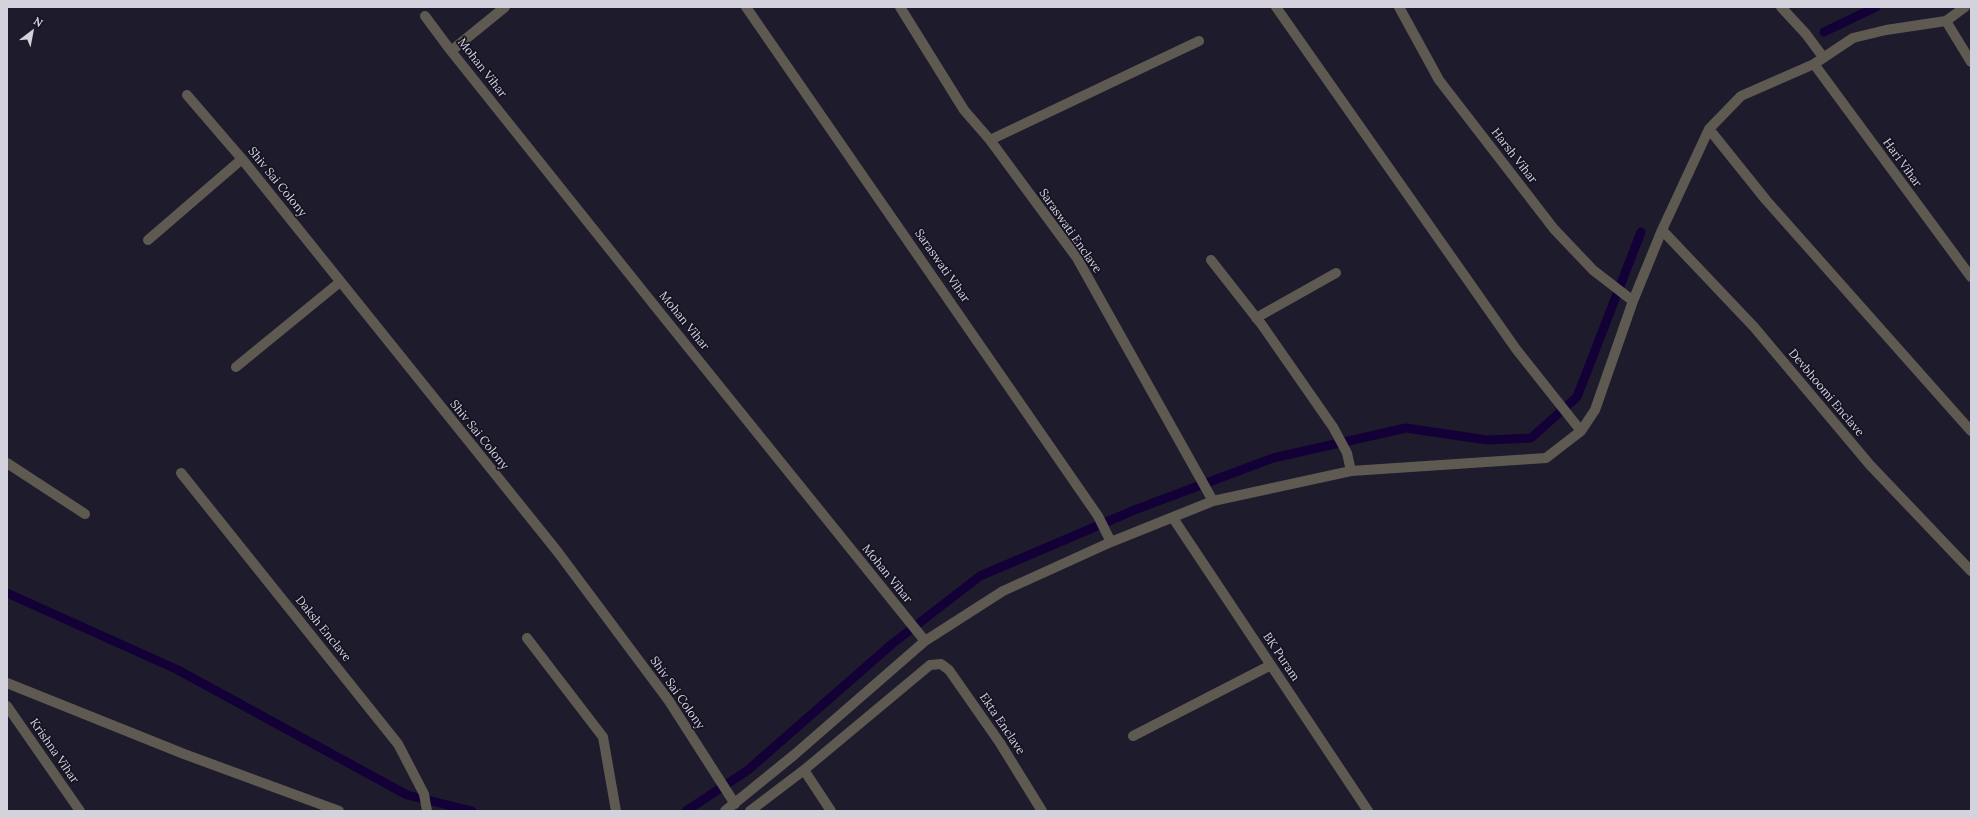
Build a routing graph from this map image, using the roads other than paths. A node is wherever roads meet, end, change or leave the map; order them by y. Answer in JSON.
{"nodes":[{"id":1,"x":506,"y":7,"type":"edge"},
{"id":2,"x":746,"y":7,"type":"edge"},
{"id":3,"x":900,"y":7,"type":"edge"},
{"id":4,"x":1276,"y":7,"type":"edge"},
{"id":5,"x":1399,"y":7,"type":"edge"},
{"id":6,"x":1781,"y":7,"type":"edge"},
{"id":7,"x":1965,"y":7,"type":"edge"},
{"id":8,"x":426,"y":16,"type":"dead end"},
{"id":9,"x":1946,"y":22,"type":"junction"},
{"id":10,"x":1199,"y":41,"type":"dead end"},
{"id":11,"x":451,"y":51,"type":"junction"},
{"id":12,"x":1823,"y":57,"type":"junction"},
{"id":13,"x":1971,"y":62,"type":"edge"},
{"id":14,"x":1814,"y":64,"type":"junction"},
{"id":15,"x":187,"y":95,"type":"dead end"},
{"id":16,"x":1709,"y":129,"type":"junction"},
{"id":17,"x":990,"y":140,"type":"junction"},
{"id":18,"x":242,"y":159,"type":"junction"},
{"id":19,"x":1662,"y":230,"type":"junction"},
{"id":20,"x":148,"y":240,"type":"dead end"},
{"id":21,"x":1211,"y":260,"type":"dead end"},
{"id":22,"x":1336,"y":273,"type":"dead end"},
{"id":23,"x":1971,"y":276,"type":"edge"},
{"id":24,"x":340,"y":282,"type":"junction"},
{"id":25,"x":1633,"y":301,"type":"junction"},
{"id":26,"x":1256,"y":318,"type":"junction"},
{"id":27,"x":236,"y":367,"type":"dead end"},
{"id":28,"x":1580,"y":431,"type":"junction"},
{"id":29,"x":1971,"y":431,"type":"edge"},
{"id":30,"x":7,"y":463,"type":"edge"},
{"id":31,"x":1351,"y":471,"type":"junction"},
{"id":32,"x":181,"y":473,"type":"dead end"},
{"id":33,"x":1213,"y":501,"type":"junction"},
{"id":34,"x":85,"y":514,"type":"dead end"},
{"id":35,"x":1173,"y":518,"type":"junction"},
{"id":36,"x":1109,"y":538,"type":"junction"},
{"id":37,"x":1971,"y":571,"type":"edge"},
{"id":38,"x":527,"y":638,"type":"dead end"},
{"id":39,"x":925,"y":641,"type":"junction"},
{"id":40,"x":1271,"y":665,"type":"junction"},
{"id":41,"x":7,"y":683,"type":"edge"},
{"id":42,"x":7,"y":706,"type":"edge"},
{"id":43,"x":1133,"y":736,"type":"dead end"},
{"id":44,"x":804,"y":770,"type":"junction"},
{"id":45,"x":733,"y":799,"type":"junction"},
{"id":46,"x":80,"y":811,"type":"edge"},
{"id":47,"x":339,"y":811,"type":"edge"},
{"id":48,"x":427,"y":811,"type":"edge"},
{"id":49,"x":616,"y":811,"type":"edge"},
{"id":50,"x":725,"y":811,"type":"edge"},
{"id":51,"x":750,"y":811,"type":"edge"},
{"id":52,"x":831,"y":811,"type":"edge"},
{"id":53,"x":1042,"y":811,"type":"edge"},
{"id":54,"x":1368,"y":811,"type":"edge"}],
"edges":[{"from":1,"to":11,"type":"street"},
{"from":2,"to":36,"type":"street","name":"Saraswati Vihar"},
{"from":3,"to":17,"type":"street","name":"Saraswati Enclave"},
{"from":4,"to":28,"type":"street"},
{"from":5,"to":25,"type":"street","name":"Harsh Vihar"},
{"from":6,"to":12,"type":"street"},
{"from":7,"to":9,"type":"street"},
{"from":8,"to":11,"type":"street","name":"Mohan Vihar"},
{"from":9,"to":12,"type":"street"},
{"from":9,"to":13,"type":"street"},
{"from":10,"to":17,"type":"street"},
{"from":11,"to":39,"type":"street","name":"Mohan Vihar"},
{"from":12,"to":14,"type":"street"},
{"from":14,"to":16,"type":"street"},
{"from":14,"to":23,"type":"street","name":"Hari Vihar"},
{"from":15,"to":18,"type":"street","name":"Shiv Sai Colony"},
{"from":16,"to":19,"type":"street"},
{"from":16,"to":29,"type":"street"},
{"from":17,"to":33,"type":"street","name":"Saraswati Enclave"},
{"from":18,"to":20,"type":"street"},
{"from":18,"to":24,"type":"street","name":"Shiv Sai Colony"},
{"from":19,"to":25,"type":"street"},
{"from":19,"to":37,"type":"street","name":"Devbhoomi Enclave"},
{"from":21,"to":26,"type":"street"},
{"from":22,"to":26,"type":"street"},
{"from":24,"to":27,"type":"street"},
{"from":24,"to":45,"type":"street","name":"Shiv Sai Colony"},
{"from":25,"to":28,"type":"street"},
{"from":26,"to":31,"type":"street"},
{"from":28,"to":31,"type":"street"},
{"from":30,"to":34,"type":"street"},
{"from":31,"to":33,"type":"street"},
{"from":32,"to":48,"type":"street","name":"Daksh Enclave"},
{"from":33,"to":35,"type":"street"},
{"from":35,"to":36,"type":"street"},
{"from":35,"to":40,"type":"street","name":"BK Puram"},
{"from":36,"to":39,"type":"street"},
{"from":38,"to":49,"type":"street"},
{"from":39,"to":45,"type":"street"},
{"from":40,"to":43,"type":"street"},
{"from":40,"to":54,"type":"street","name":"BK Puram"},
{"from":41,"to":47,"type":"street"},
{"from":42,"to":46,"type":"street","name":"Krishna Vihar"},
{"from":44,"to":51,"type":"street"},
{"from":44,"to":52,"type":"street"},
{"from":44,"to":53,"type":"street","name":"Ekta Enclave"},
{"from":45,"to":50,"type":"street"}]}
